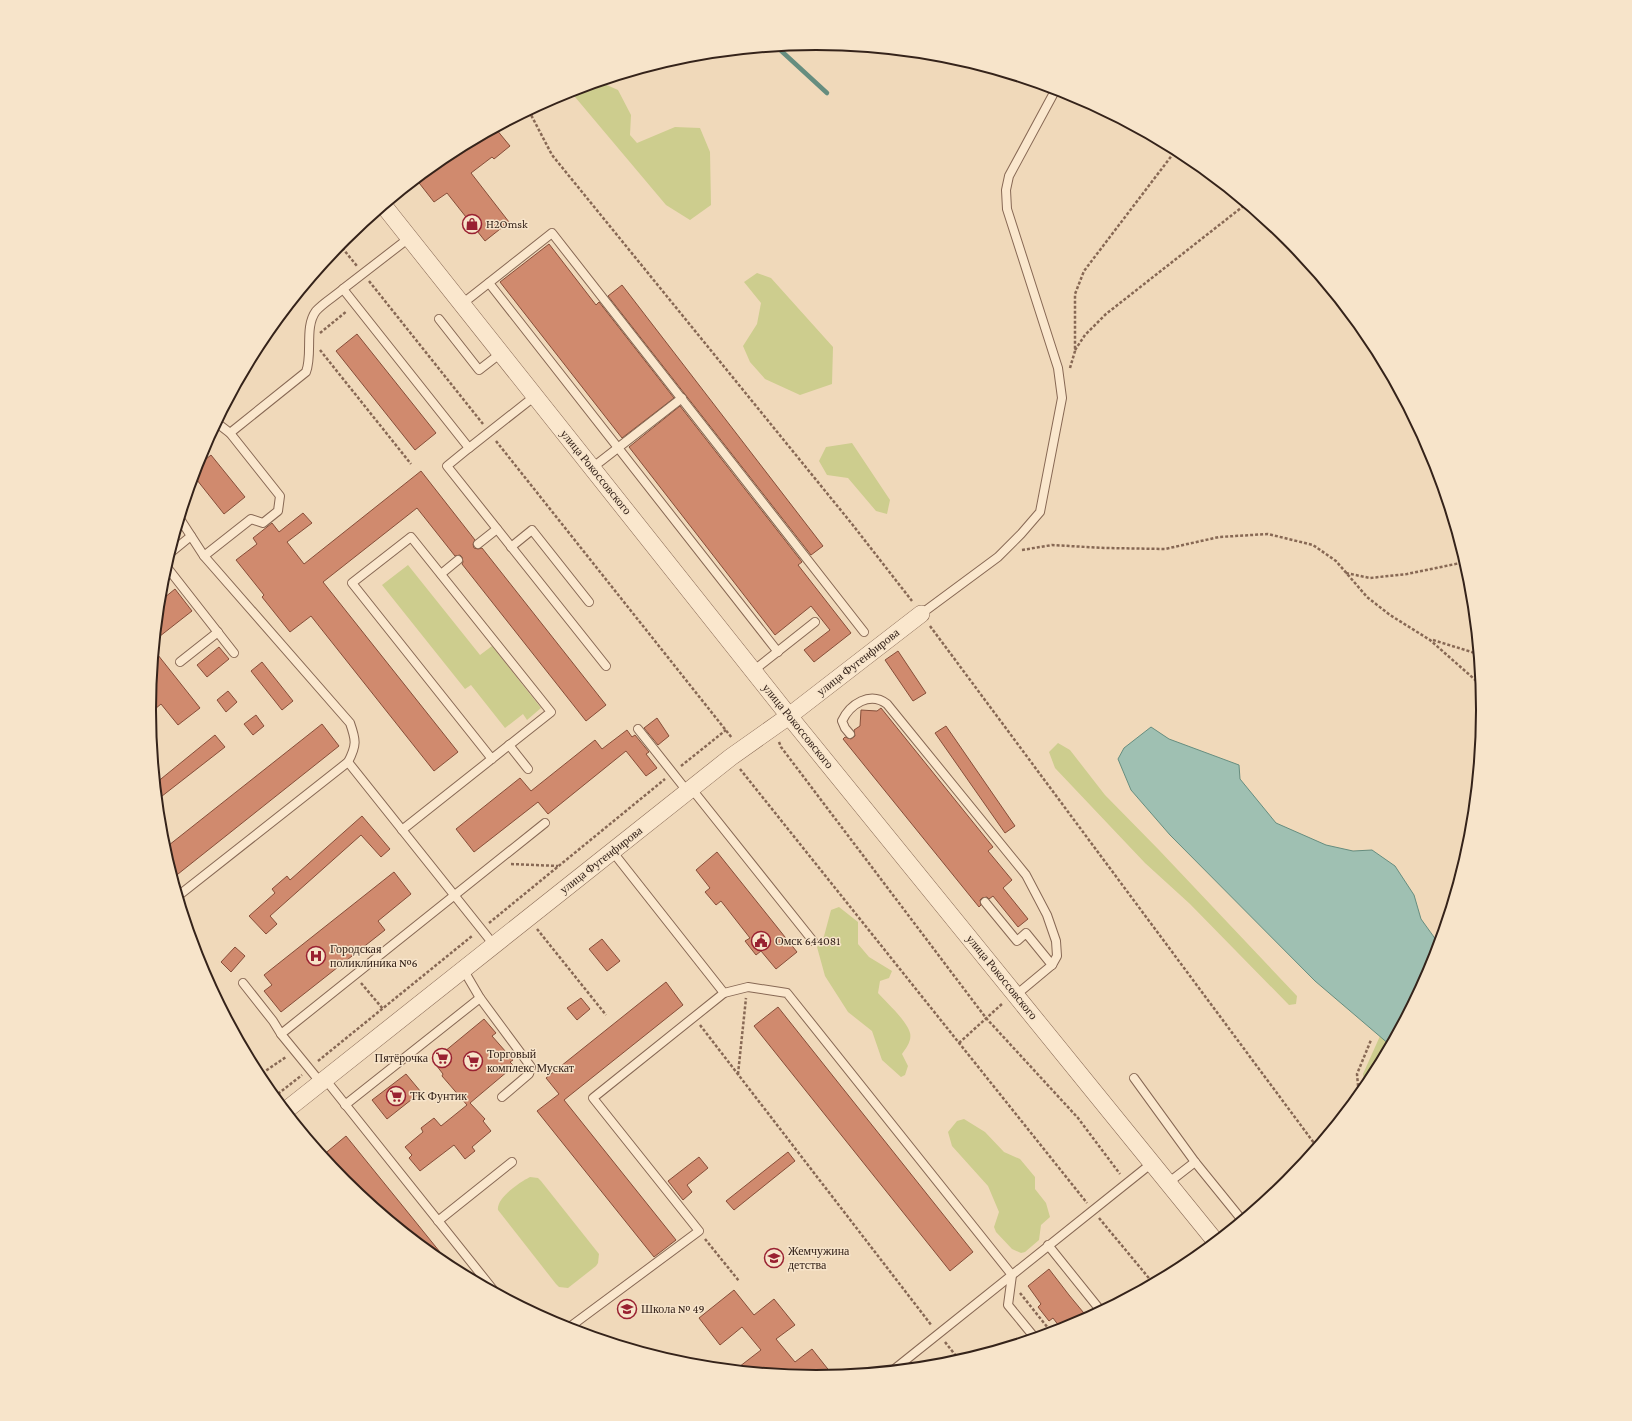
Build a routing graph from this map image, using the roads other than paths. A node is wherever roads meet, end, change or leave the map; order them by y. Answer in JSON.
{"nodes":[{"id":1,"x":1053,"y":94,"type":"edge"},
{"id":2,"x":387,"y":209,"type":"edge"},
{"id":3,"x":409,"y":238,"type":"junction"},
{"id":4,"x":489,"y":283,"type":"junction"},
{"id":5,"x":343,"y":289,"type":"junction"},
{"id":6,"x":462,"y":304,"type":"junction"},
{"id":7,"x":439,"y":319,"type":"dead end"},
{"id":8,"x":501,"y":353,"type":"junction"},
{"id":9,"x":535,"y":396,"type":"junction"},
{"id":10,"x":682,"y":398,"type":"junction"},
{"id":11,"x":221,"y":425,"type":"edge"},
{"id":12,"x":230,"y":433,"type":"junction"},
{"id":13,"x":470,"y":448,"type":"junction"},
{"id":14,"x":618,"y":448,"type":"junction"},
{"id":15,"x":592,"y":468,"type":"junction"},
{"id":16,"x":183,"y":524,"type":"edge"},
{"id":17,"x":497,"y":529,"type":"junction"},
{"id":18,"x":191,"y":536,"type":"junction"},
{"id":19,"x":478,"y":544,"type":"dead end"},
{"id":20,"x":511,"y":547,"type":"junction"},
{"id":21,"x":176,"y":548,"type":"edge"},
{"id":22,"x":204,"y":556,"type":"junction"},
{"id":23,"x":458,"y":560,"type":"dead end"},
{"id":24,"x":170,"y":572,"type":"edge"},
{"id":25,"x":441,"y":574,"type":"junction"},
{"id":26,"x":589,"y":602,"type":"dead end"},
{"id":27,"x":921,"y":614,"type":"joint"},
{"id":28,"x":815,"y":622,"type":"dead end"},
{"id":29,"x":218,"y":632,"type":"junction"},
{"id":30,"x":864,"y":632,"type":"dead end"},
{"id":31,"x":234,"y":652,"type":"dead end"},
{"id":32,"x":778,"y":652,"type":"junction"},
{"id":33,"x":180,"y":662,"type":"dead end"},
{"id":34,"x":606,"y":666,"type":"dead end"},
{"id":35,"x":753,"y":671,"type":"junction"},
{"id":36,"x":789,"y":716,"type":"junction"},
{"id":37,"x":638,"y":729,"type":"dead end"},
{"id":38,"x":850,"y":734,"type":"dead end"},
{"id":39,"x":509,"y":745,"type":"junction"},
{"id":40,"x":492,"y":759,"type":"junction"},
{"id":41,"x":348,"y":762,"type":"junction"},
{"id":42,"x":528,"y":769,"type":"dead end"},
{"id":43,"x":689,"y":790,"type":"junction"},
{"id":44,"x":545,"y":823,"type":"dead end"},
{"id":45,"x":402,"y":830,"type":"junction"},
{"id":46,"x":612,"y":851,"type":"junction"},
{"id":47,"x":182,"y":893,"type":"edge"},
{"id":48,"x":454,"y":895,"type":"junction"},
{"id":49,"x":985,"y":902,"type":"dead end"},
{"id":50,"x":813,"y":941,"type":"dead end"},
{"id":51,"x":494,"y":945,"type":"junction"},
{"id":52,"x":1052,"y":965,"type":"junction"},
{"id":53,"x":463,"y":969,"type":"junction"},
{"id":54,"x":243,"y":983,"type":"dead end"},
{"id":55,"x":724,"y":992,"type":"junction"},
{"id":56,"x":1015,"y":994,"type":"junction"},
{"id":57,"x":480,"y":998,"type":"junction"},
{"id":58,"x":281,"y":1034,"type":"junction"},
{"id":59,"x":1134,"y":1078,"type":"dead end"},
{"id":60,"x":323,"y":1081,"type":"junction"},
{"id":61,"x":502,"y":1097,"type":"dead end"},
{"id":62,"x":345,"y":1105,"type":"junction"},
{"id":63,"x":289,"y":1108,"type":"edge"},
{"id":64,"x":512,"y":1162,"type":"dead end"},
{"id":65,"x":1195,"y":1162,"type":"junction"},
{"id":66,"x":1152,"y":1163,"type":"junction"},
{"id":67,"x":1168,"y":1183,"type":"junction"},
{"id":68,"x":1239,"y":1217,"type":"edge"},
{"id":69,"x":438,"y":1221,"type":"junction"},
{"id":70,"x":1213,"y":1238,"type":"edge"},
{"id":71,"x":1048,"y":1245,"type":"junction"},
{"id":72,"x":1012,"y":1274,"type":"junction"},
{"id":73,"x":489,"y":1285,"type":"edge"},
{"id":74,"x":1098,"y":1308,"type":"edge"},
{"id":75,"x":573,"y":1325,"type":"edge"},
{"id":76,"x":1032,"y":1334,"type":"edge"},
{"id":77,"x":898,"y":1365,"type":"edge"}],
"edges":[{"from":1,"to":27,"type":"lane"},
{"from":2,"to":3,"type":"street","name":"улица Рокоссовского"},
{"from":3,"to":5,"type":"lane"},
{"from":3,"to":6,"type":"street","name":"улица Рокоссовского"},
{"from":4,"to":6,"type":"lane"},
{"from":4,"to":10,"type":"lane"},
{"from":4,"to":14,"type":"lane"},
{"from":5,"to":12,"type":"lane"},
{"from":5,"to":13,"type":"lane"},
{"from":6,"to":8,"type":"street","name":"улица Рокоссовского"},
{"from":7,"to":8,"type":"lane"},
{"from":8,"to":9,"type":"street","name":"улица Рокоссовского"},
{"from":9,"to":13,"type":"lane"},
{"from":9,"to":15,"type":"street","name":"улица Рокоссовского"},
{"from":10,"to":14,"type":"lane"},
{"from":10,"to":30,"type":"lane"},
{"from":11,"to":12,"type":"lane"},
{"from":12,"to":22,"type":"lane"},
{"from":13,"to":17,"type":"lane"},
{"from":14,"to":15,"type":"lane"},
{"from":14,"to":32,"type":"lane"},
{"from":15,"to":35,"type":"street","name":"улица Рокоссовского"},
{"from":16,"to":18,"type":"lane"},
{"from":17,"to":19,"type":"lane"},
{"from":17,"to":20,"type":"lane"},
{"from":18,"to":21,"type":"lane"},
{"from":18,"to":22,"type":"lane"},
{"from":20,"to":26,"type":"lane"},
{"from":20,"to":34,"type":"lane"},
{"from":22,"to":41,"type":"lane"},
{"from":23,"to":25,"type":"lane"},
{"from":24,"to":29,"type":"lane"},
{"from":25,"to":39,"type":"lane"},
{"from":25,"to":40,"type":"lane"},
{"from":27,"to":36,"type":"street","name":"улица Фугенфирова"},
{"from":28,"to":32,"type":"lane"},
{"from":29,"to":31,"type":"lane"},
{"from":29,"to":33,"type":"lane"},
{"from":32,"to":35,"type":"lane"},
{"from":35,"to":36,"type":"street","name":"улица Рокоссовского"},
{"from":36,"to":43,"type":"street","name":"улица Фугенфирова"},
{"from":36,"to":56,"type":"street","name":"улица Рокоссовского"},
{"from":37,"to":43,"type":"lane"},
{"from":38,"to":52,"type":"lane"},
{"from":39,"to":40,"type":"lane"},
{"from":39,"to":42,"type":"lane"},
{"from":40,"to":45,"type":"lane"},
{"from":41,"to":45,"type":"lane"},
{"from":41,"to":47,"type":"lane"},
{"from":43,"to":46,"type":"street","name":"улица Фугенфирова"},
{"from":43,"to":50,"type":"lane"},
{"from":44,"to":48,"type":"lane"},
{"from":45,"to":48,"type":"lane"},
{"from":46,"to":51,"type":"street","name":"улица Фугенфирова"},
{"from":46,"to":55,"type":"lane"},
{"from":48,"to":51,"type":"lane"},
{"from":48,"to":58,"type":"lane"},
{"from":49,"to":52,"type":"lane"},
{"from":51,"to":53,"type":"street","name":"улица Фугенфирова"},
{"from":52,"to":56,"type":"lane"},
{"from":53,"to":57,"type":"lane"},
{"from":53,"to":60,"type":"street","name":"улица Фугенфирова"},
{"from":54,"to":58,"type":"lane"},
{"from":55,"to":72,"type":"lane"},
{"from":55,"to":75,"type":"lane"},
{"from":56,"to":66,"type":"street","name":"улица Рокоссовского"},
{"from":57,"to":61,"type":"lane"},
{"from":57,"to":62,"type":"lane"},
{"from":58,"to":60,"type":"lane"},
{"from":59,"to":65,"type":"lane"},
{"from":60,"to":62,"type":"lane"},
{"from":60,"to":63,"type":"street","name":"улица Фугенфирова"},
{"from":62,"to":69,"type":"lane"},
{"from":64,"to":69,"type":"lane"},
{"from":65,"to":67,"type":"lane"},
{"from":65,"to":68,"type":"lane"},
{"from":66,"to":67,"type":"street","name":"улица Рокоссовского"},
{"from":66,"to":71,"type":"lane"},
{"from":67,"to":70,"type":"street","name":"улица Рокоссовского"},
{"from":69,"to":73,"type":"lane"},
{"from":71,"to":72,"type":"lane"},
{"from":71,"to":74,"type":"lane"},
{"from":72,"to":76,"type":"lane"},
{"from":72,"to":77,"type":"lane"}]}
